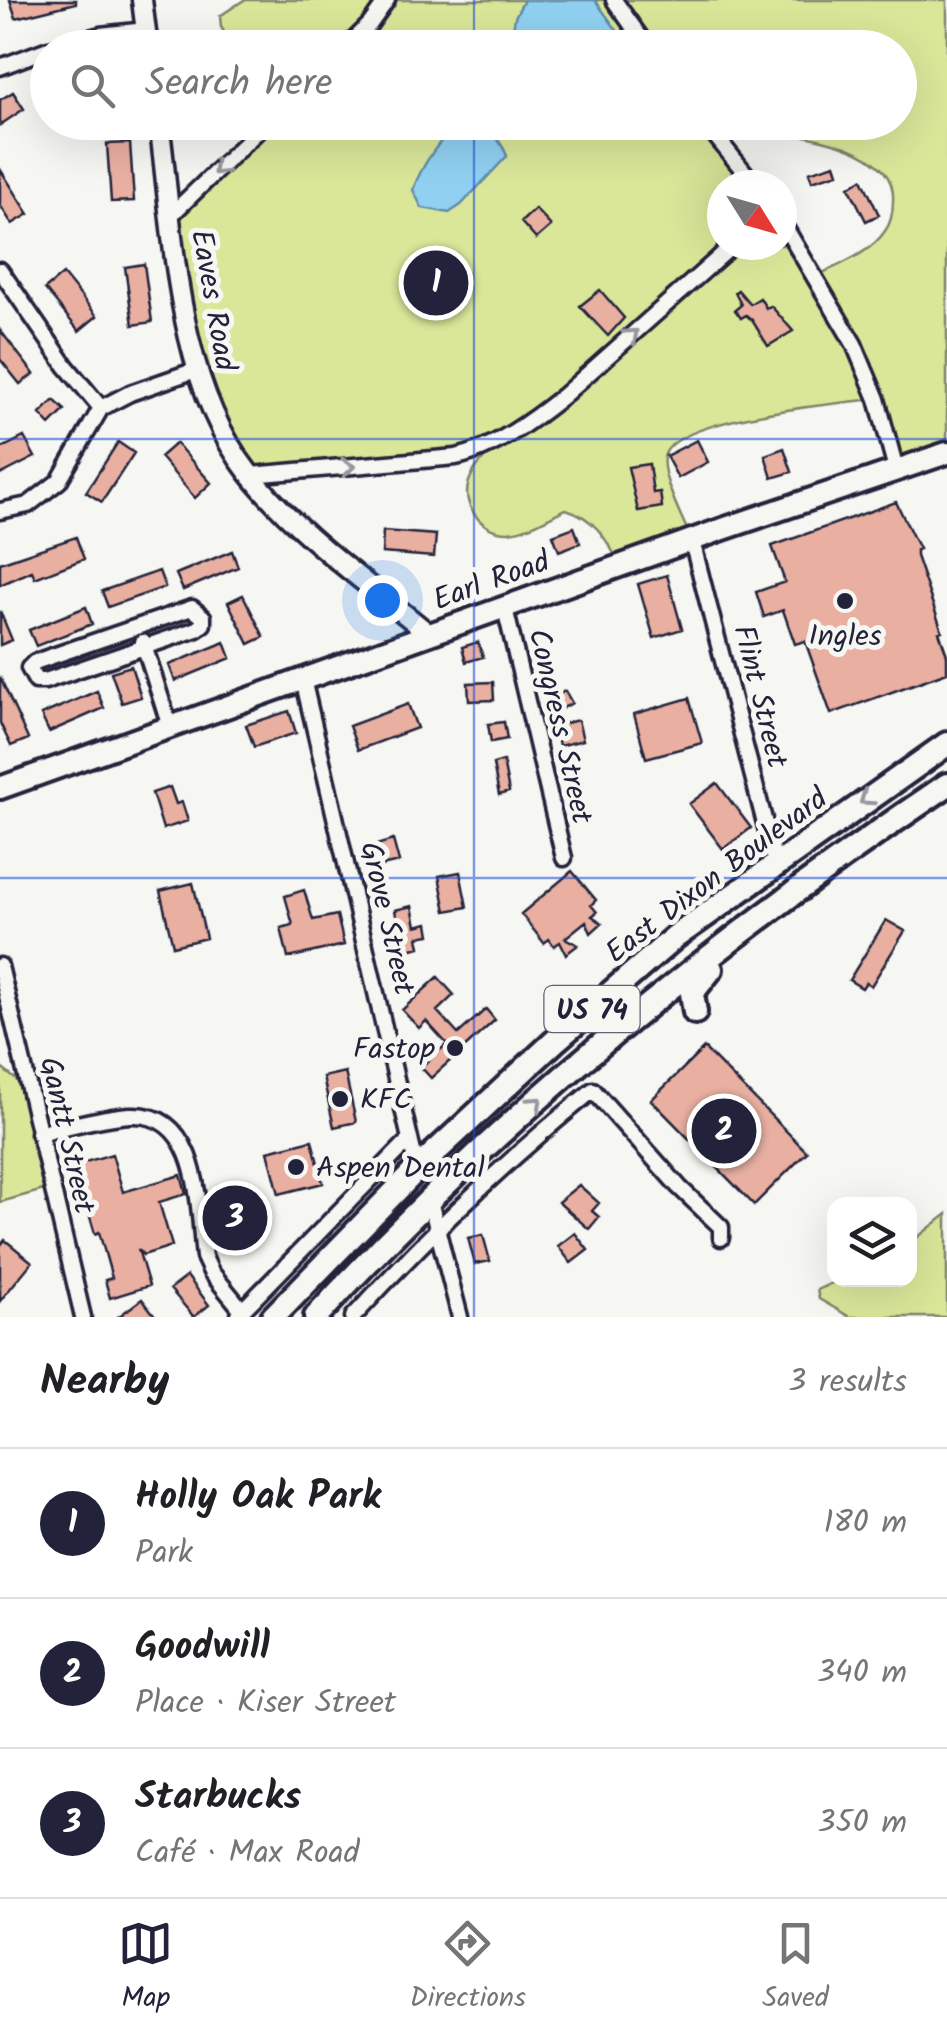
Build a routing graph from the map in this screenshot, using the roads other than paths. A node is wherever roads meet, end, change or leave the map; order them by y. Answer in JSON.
{"nodes":[{"id":1,"x":142,"y":0,"type":"edge"},
{"id":2,"x":388,"y":0,"type":"edge"},
{"id":3,"x":614,"y":0,"type":"edge"},
{"id":4,"x":146,"y":30,"type":"edge"},
{"id":5,"x":364,"y":30,"type":"edge"},
{"id":6,"x":635,"y":30,"type":"edge"},
{"id":7,"x":30,"y":56,"type":"edge"},
{"id":8,"x":0,"y":67,"type":"edge"},
{"id":9,"x":161,"y":140,"type":"edge"},
{"id":10,"x":248,"y":140,"type":"edge"},
{"id":11,"x":719,"y":140,"type":"edge"},
{"id":12,"x":743,"y":170,"type":"edge"},
{"id":13,"x":171,"y":214,"type":"junction"},
{"id":14,"x":797,"y":247,"type":"edge"},
{"id":15,"x":716,"y":260,"type":"edge"},
{"id":16,"x":0,"y":270,"type":"edge"},
{"id":17,"x":196,"y":370,"type":"junction"},
{"id":18,"x":102,"y":408,"type":"junction"},
{"id":19,"x":947,"y":452,"type":"edge"},
{"id":20,"x":896,"y":469,"type":"junction"},
{"id":21,"x":251,"y":475,"type":"junction"},
{"id":22,"x":0,"y":512,"type":"edge"},
{"id":23,"x":692,"y":541,"type":"junction"},
{"id":24,"x":505,"y":608,"type":"junction"},
{"id":25,"x":138,"y":627,"type":"junction"},
{"id":26,"x":430,"y":634,"type":"junction"},
{"id":27,"x":145,"y":648,"type":"junction"},
{"id":28,"x":303,"y":680,"type":"junction"},
{"id":29,"x":170,"y":727,"type":"junction"},
{"id":30,"x":947,"y":744,"type":"edge"},
{"id":31,"x":947,"y":784,"type":"edge"},
{"id":32,"x":0,"y":788,"type":"edge"},
{"id":33,"x":564,"y":858,"type":"dead end"},
{"id":34,"x":776,"y":866,"type":"junction"},
{"id":35,"x":776,"y":908,"type":"junction"},
{"id":36,"x":0,"y":966,"type":"edge"},
{"id":37,"x":554,"y":1042,"type":"junction"},
{"id":38,"x":592,"y":1054,"type":"junction"},
{"id":39,"x":38,"y":1133,"type":"junction"},
{"id":40,"x":410,"y":1139,"type":"junction"},
{"id":41,"x":417,"y":1169,"type":"junction"},
{"id":42,"x":430,"y":1201,"type":"junction"},
{"id":43,"x":436,"y":1232,"type":"junction"},
{"id":44,"x":721,"y":1238,"type":"dead end"},
{"id":45,"x":322,"y":1311,"type":"edge"},
{"id":46,"x":239,"y":1314,"type":"edge"},
{"id":47,"x":83,"y":1317,"type":"edge"},
{"id":48,"x":272,"y":1317,"type":"edge"},
{"id":49,"x":353,"y":1317,"type":"edge"},
{"id":50,"x":460,"y":1317,"type":"edge"}],
"edges":[{"from":1,"to":4,"type":"street"},
{"from":2,"to":5,"type":"street"},
{"from":3,"to":6,"type":"street"},
{"from":7,"to":8,"type":"street"},
{"from":9,"to":13,"type":"street","name":"Eaves Road"},
{"from":10,"to":13,"type":"street","one_way":true},
{"from":11,"to":12,"type":"street"},
{"from":13,"to":17,"type":"street","name":"Eaves Road"},
{"from":14,"to":20,"type":"street"},
{"from":21,"to":15,"type":"street","one_way":true},
{"from":16,"to":18,"type":"street"},
{"from":17,"to":18,"type":"street"},
{"from":17,"to":21,"type":"street","name":"Eaves Road"},
{"from":18,"to":22,"type":"street"},
{"from":19,"to":20,"type":"main road","name":"Earl Road"},
{"from":20,"to":23,"type":"main road","name":"Earl Road"},
{"from":21,"to":26,"type":"street","name":"Eaves Road"},
{"from":23,"to":24,"type":"main road","name":"Earl Road"},
{"from":23,"to":34,"type":"street","name":"Flint Street"},
{"from":24,"to":26,"type":"main road","name":"Earl Road"},
{"from":24,"to":33,"type":"street","name":"Congress Street"},
{"from":25,"to":27,"type":"street"},
{"from":25,"to":27,"type":"street"},
{"from":25,"to":27,"type":"street"},
{"from":26,"to":28,"type":"main road","name":"Earl Road"},
{"from":27,"to":29,"type":"street"},
{"from":28,"to":29,"type":"main road","name":"Earl Road"},
{"from":28,"to":40,"type":"street","name":"Grove Street"},
{"from":29,"to":32,"type":"main road","name":"Earl Road"},
{"from":30,"to":34,"type":"highway","name":"East Dixon Boulevard","number":"US 74","one_way":true},
{"from":31,"to":35,"type":"highway","name":"East Dixon Boulevard","number":"US 74"},
{"from":34,"to":37,"type":"highway","name":"East Dixon Boulevard","number":"US 74"},
{"from":35,"to":38,"type":"highway","name":"East Dixon Boulevard","number":"US 74"},
{"from":35,"to":38,"type":"highway"},
{"from":36,"to":39,"type":"street","name":"Gantt Street"},
{"from":37,"to":41,"type":"highway","name":"East Dixon Boulevard","number":"US 74"},
{"from":37,"to":42,"type":"highway"},
{"from":42,"to":38,"type":"highway","name":"East Dixon Boulevard","number":"US 74","one_way":true},
{"from":39,"to":46,"type":"street"},
{"from":39,"to":47,"type":"street","name":"Gantt Street"},
{"from":40,"to":41,"type":"street","name":"Grove Street"},
{"from":40,"to":46,"type":"street"},
{"from":41,"to":45,"type":"highway"},
{"from":41,"to":48,"type":"highway","name":"East Dixon Boulevard","number":"US 74"},
{"from":42,"to":43,"type":"street"},
{"from":42,"to":45,"type":"highway","name":"East Dixon Boulevard","number":"US 74"},
{"from":43,"to":44,"type":"street"},
{"from":43,"to":49,"type":"street"},
{"from":43,"to":50,"type":"street"}]}
